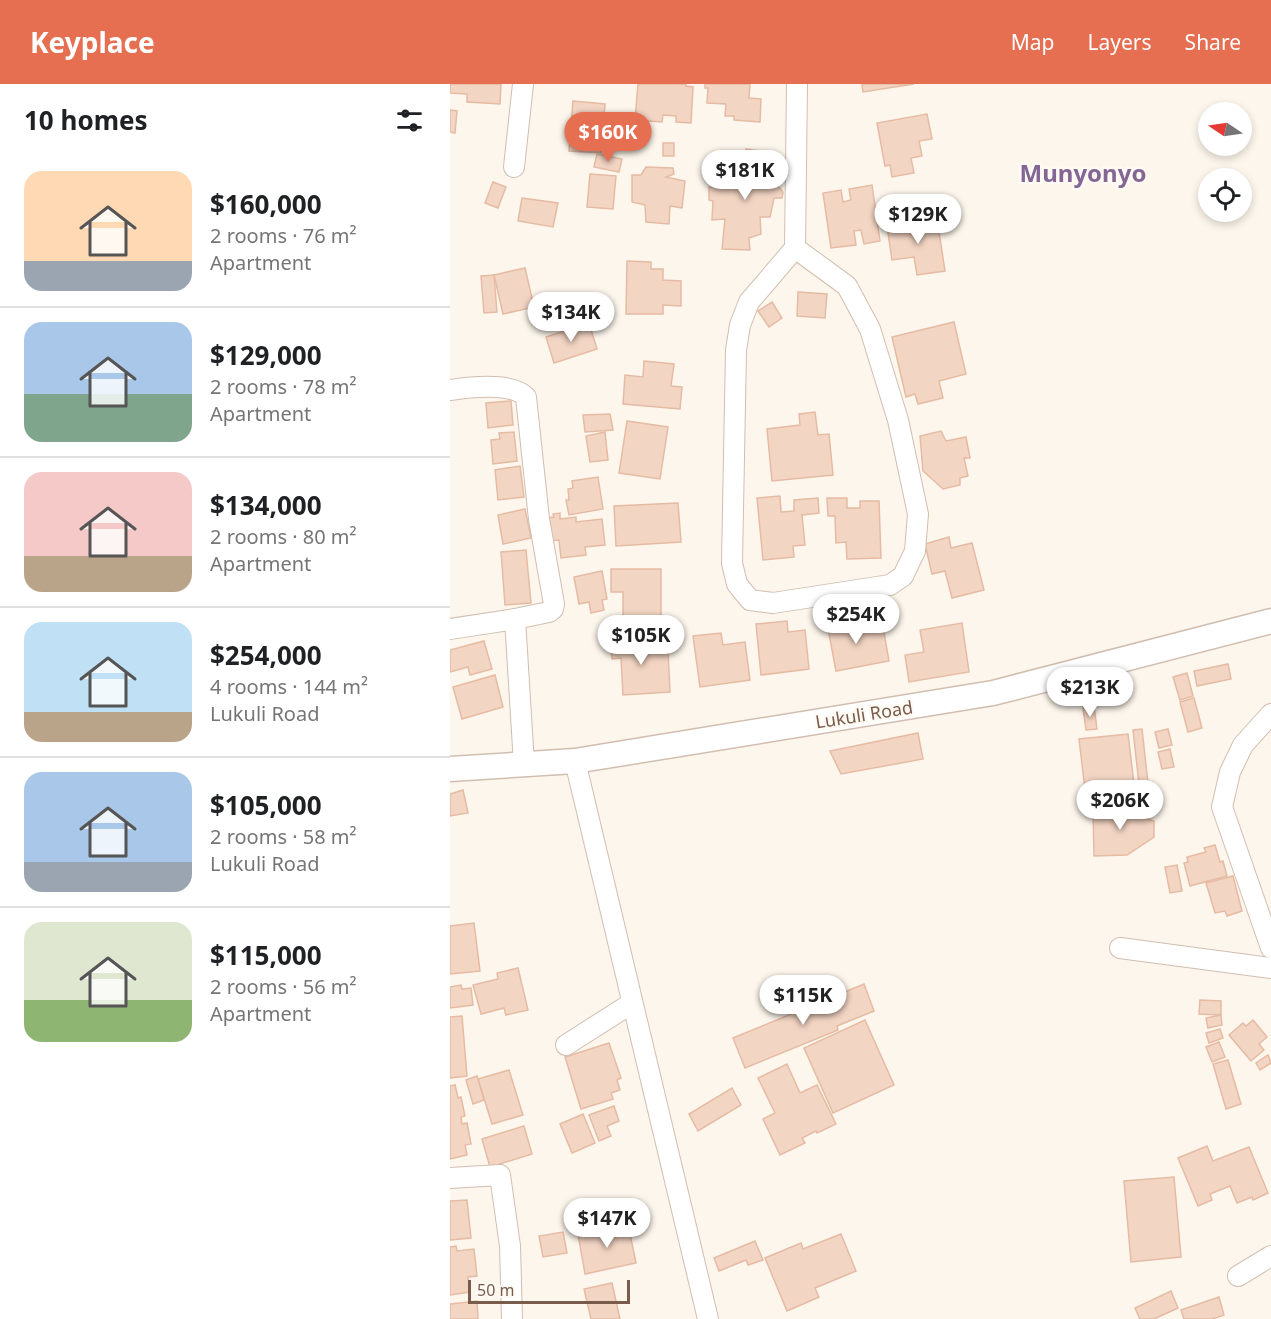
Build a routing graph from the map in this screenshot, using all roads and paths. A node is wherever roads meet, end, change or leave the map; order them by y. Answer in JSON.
{"nodes":[{"id":1,"x":523,"y":84,"type":"edge"},
{"id":2,"x":797,"y":84,"type":"edge"},
{"id":3,"x":514,"y":167,"type":"dead end"},
{"id":4,"x":795,"y":248,"type":"junction"},
{"id":5,"x":450,"y":390,"type":"edge"},
{"id":6,"x":515,"y":619,"type":"junction"},
{"id":7,"x":1271,"y":621,"type":"edge"},
{"id":8,"x":450,"y":629,"type":"edge"},
{"id":9,"x":1271,"y":714,"type":"edge"},
{"id":10,"x":574,"y":761,"type":"junction"},
{"id":11,"x":524,"y":764,"type":"junction"},
{"id":12,"x":450,"y":769,"type":"edge"},
{"id":13,"x":1120,"y":948,"type":"dead end"},
{"id":14,"x":1271,"y":948,"type":"edge"},
{"id":15,"x":1271,"y":968,"type":"edge"},
{"id":16,"x":632,"y":1004,"type":"junction"},
{"id":17,"x":566,"y":1045,"type":"dead end"},
{"id":18,"x":450,"y":1178,"type":"edge"},
{"id":19,"x":1271,"y":1256,"type":"edge"},
{"id":20,"x":1238,"y":1276,"type":"dead end"},
{"id":21,"x":512,"y":1319,"type":"edge"},
{"id":22,"x":708,"y":1319,"type":"edge"}],
"edges":[{"from":1,"to":3,"type":"street"},
{"from":2,"to":4,"type":"street"},
{"from":4,"to":4,"type":"street"},
{"from":5,"to":6,"type":"street"},
{"from":6,"to":8,"type":"street"},
{"from":6,"to":11,"type":"street"},
{"from":7,"to":10,"type":"street","name":"Lukuli Road"},
{"from":9,"to":14,"type":"street"},
{"from":10,"to":11,"type":"street","name":"Lukuli Road"},
{"from":10,"to":16,"type":"street"},
{"from":11,"to":12,"type":"street","name":"Lukuli Road"},
{"from":13,"to":15,"type":"street"},
{"from":16,"to":17,"type":"street"},
{"from":16,"to":22,"type":"street"},
{"from":18,"to":21,"type":"street"},
{"from":19,"to":20,"type":"street"}]}
